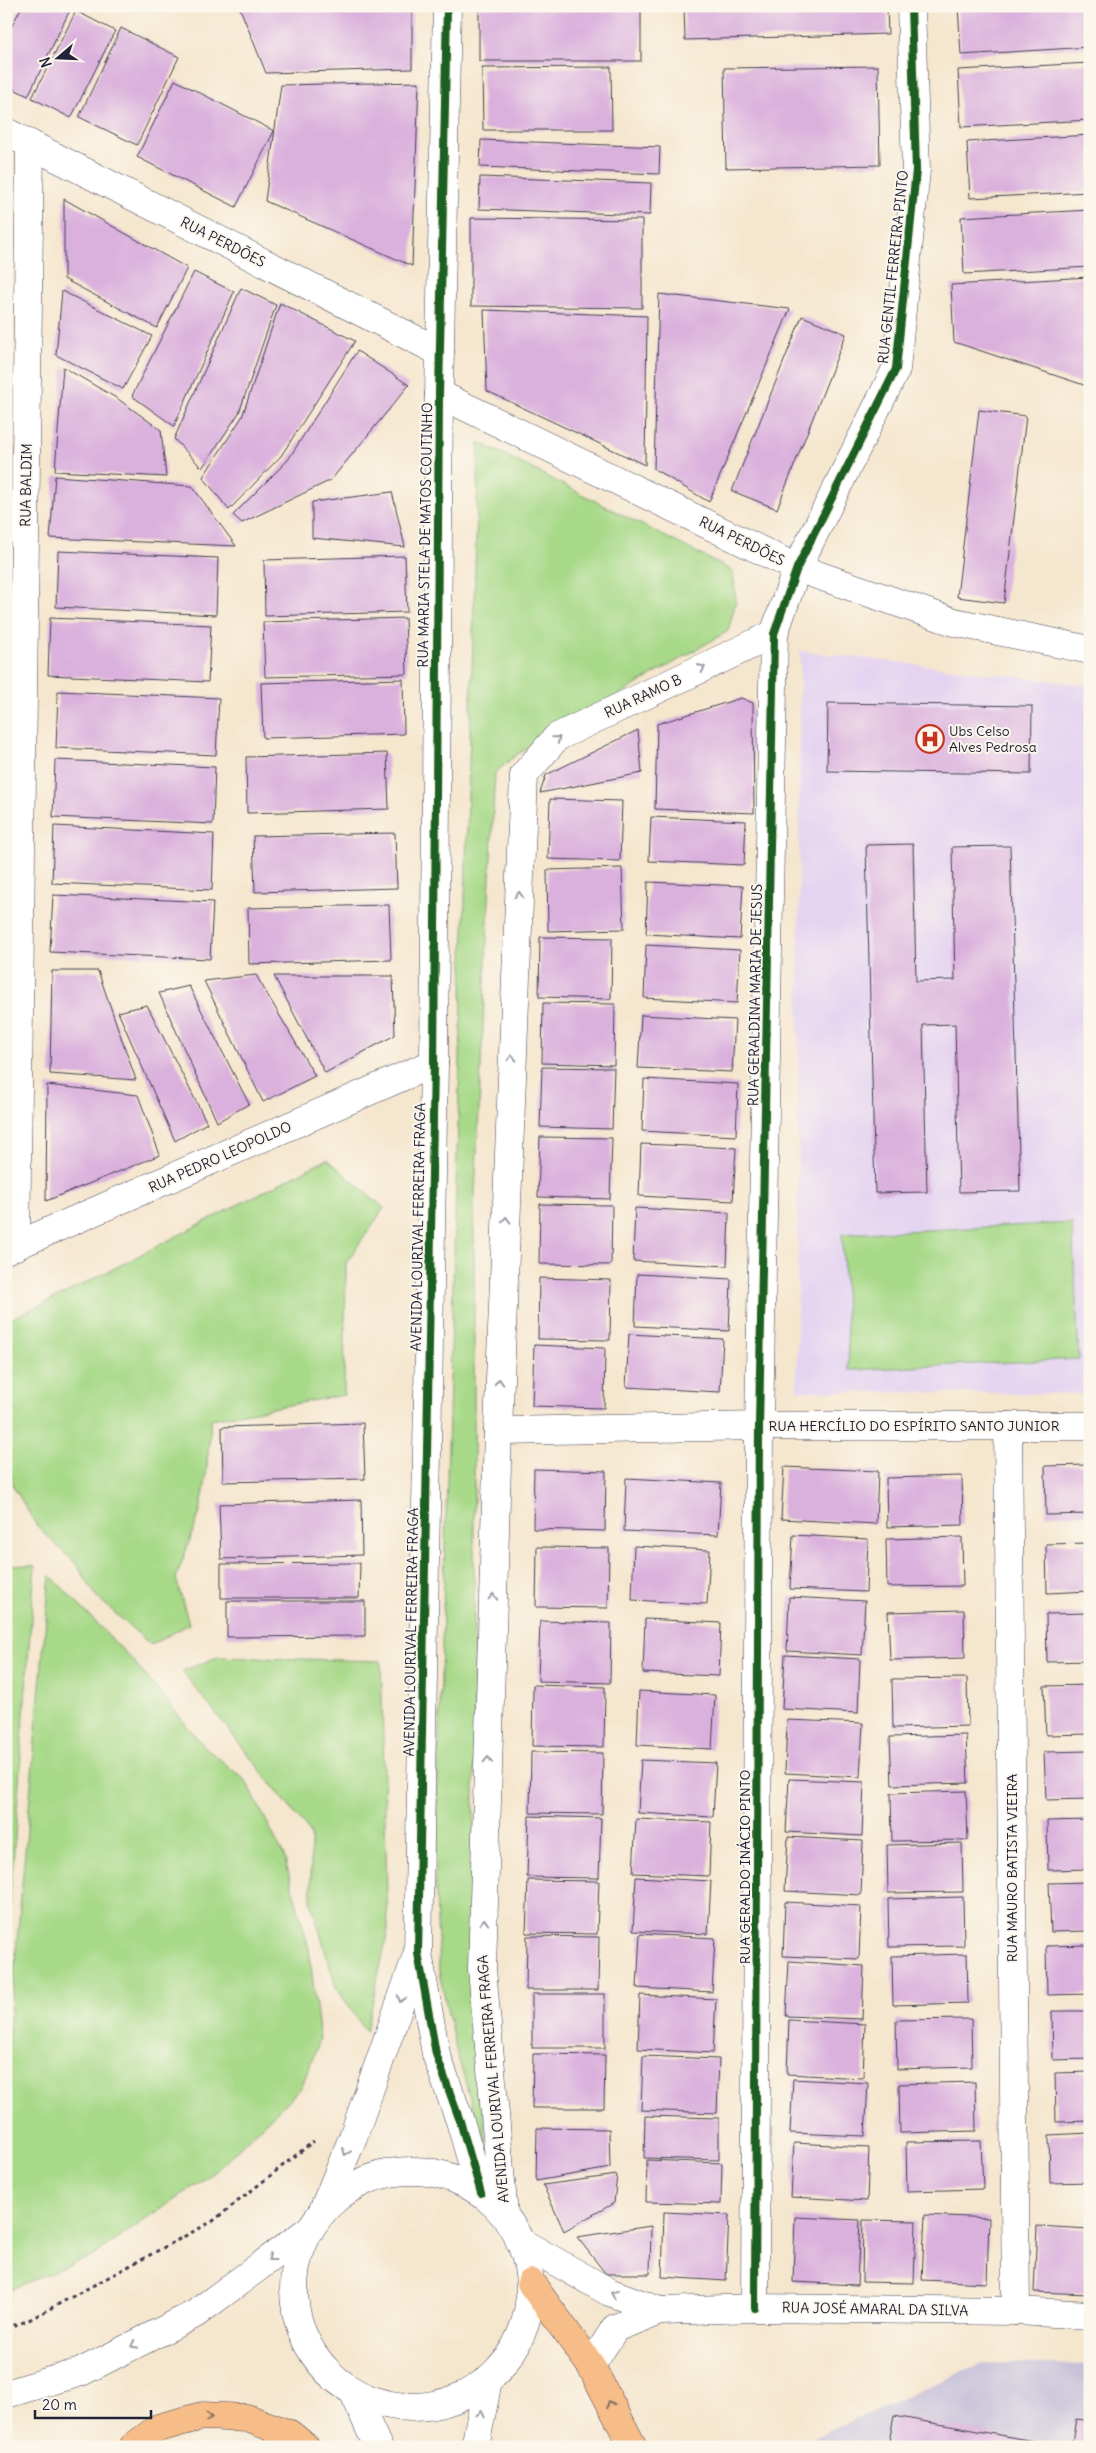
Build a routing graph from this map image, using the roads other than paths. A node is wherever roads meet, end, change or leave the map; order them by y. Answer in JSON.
{"nodes":[{"id":1,"x":447,"y":6,"type":"edge"},
{"id":2,"x":911,"y":6,"type":"edge"},
{"id":3,"x":18,"y":138,"type":"edge"},
{"id":4,"x":440,"y":352,"type":"junction"},
{"id":5,"x":439,"y":394,"type":"junction"},
{"id":6,"x":797,"y":568,"type":"junction"},
{"id":7,"x":774,"y":634,"type":"junction"},
{"id":8,"x":1090,"y":650,"type":"edge"},
{"id":9,"x":524,"y":775,"type":"joint"},
{"id":10,"x":434,"y":1064,"type":"junction"},
{"id":11,"x":11,"y":1248,"type":"edge"},
{"id":12,"x":759,"y":1426,"type":"junction"},
{"id":13,"x":1008,"y":1426,"type":"junction"},
{"id":14,"x":1090,"y":1426,"type":"edge"},
{"id":15,"x":498,"y":1431,"type":"junction"},
{"id":16,"x":418,"y":1954,"type":"junction"},
{"id":17,"x":481,"y":2193,"type":"junction"},
{"id":18,"x":504,"y":2215,"type":"junction"},
{"id":19,"x":316,"y":2220,"type":"junction"},
{"id":20,"x":520,"y":2242,"type":"junction"},
{"id":21,"x":530,"y":2283,"type":"junction"},
{"id":22,"x":755,"y":2308,"type":"junction"},
{"id":23,"x":660,"y":2311,"type":"junction"},
{"id":24,"x":1016,"y":2311,"type":"junction"},
{"id":25,"x":1090,"y":2315,"type":"edge"},
{"id":26,"x":591,"y":2366,"type":"junction"},
{"id":27,"x":488,"y":2381,"type":"junction"},
{"id":28,"x":354,"y":2393,"type":"junction"},
{"id":29,"x":6,"y":2394,"type":"edge"},
{"id":30,"x":133,"y":2447,"type":"edge"},
{"id":31,"x":306,"y":2447,"type":"edge"},
{"id":32,"x":378,"y":2447,"type":"edge"},
{"id":33,"x":475,"y":2447,"type":"edge"},
{"id":34,"x":633,"y":2447,"type":"edge"}],
"edges":[{"from":1,"to":4,"type":"street","name":"RUA MARIA STELA DE MATOS COUTINHO"},
{"from":2,"to":6,"type":"street","name":"RUA GENTIL FERREIRA PINTO"},
{"from":3,"to":4,"type":"street","name":"RUA PERDÕES"},
{"from":3,"to":11,"type":"street","name":"RUA BALDIM"},
{"from":4,"to":5,"type":"street","name":"RUA MARIA STELA DE MATOS COUTINHO"},
{"from":5,"to":6,"type":"street","name":"RUA PERDÕES"},
{"from":5,"to":10,"type":"street","name":"RUA MARIA STELA DE MATOS COUTINHO"},
{"from":6,"to":7,"type":"street","name":"RUA GERALDINA MARIA DE JESUS"},
{"from":6,"to":8,"type":"street","name":"RUA PERDÕES"},
{"from":9,"to":7,"type":"street","name":"RUA RAMO B","one_way":true},
{"from":7,"to":12,"type":"street","name":"RUA GERALDINA MARIA DE JESUS"},
{"from":15,"to":9,"type":"street","name":"AVENIDA LOURIVAL FERREIRA FRAGA","one_way":true},
{"from":10,"to":11,"type":"street","name":"RUA PEDRO LEOPOLDO"},
{"from":10,"to":16,"type":"street","name":"AVENIDA LOURIVAL FERREIRA FRAGA"},
{"from":12,"to":13,"type":"street","name":"RUA HERCÍLIO DO ESPÍRITO SANTO JUNIOR"},
{"from":12,"to":15,"type":"street","name":"RUA HERCÍLIO DO ESPÍRITO SANTO JUNIOR"},
{"from":12,"to":22,"type":"street","name":"RUA GERALDO INÁCIO PINTO"},
{"from":13,"to":14,"type":"street","name":"RUA HERCÍLIO DO ESPÍRITO SANTO JUNIOR"},
{"from":13,"to":24,"type":"street","name":"RUA MAURO BATISTA VIEIRA"},
{"from":18,"to":15,"type":"street","name":"AVENIDA LOURIVAL FERREIRA FRAGA","one_way":true},
{"from":16,"to":17,"type":"street","name":"AVENIDA LOURIVAL FERREIRA FRAGA"},
{"from":16,"to":19,"type":"street","name":"AVENIDA LOURIVAL FERREIRA FRAGA","one_way":true},
{"from":17,"to":18,"type":"street"},
{"from":17,"to":19,"type":"street"},
{"from":18,"to":20,"type":"street"},
{"from":19,"to":28,"type":"street","name":"AVENIDA LOURIVAL FERREIRA FRAGA"},
{"from":19,"to":29,"type":"street","one_way":true},
{"from":20,"to":21,"type":"street"},
{"from":23,"to":20,"type":"street","name":"RUA JOSÉ AMARAL DA SILVA","one_way":true},
{"from":21,"to":26,"type":"highway"},
{"from":21,"to":27,"type":"street"},
{"from":22,"to":23,"type":"street","name":"RUA JOSÉ AMARAL DA SILVA"},
{"from":22,"to":24,"type":"street","name":"RUA JOSÉ AMARAL DA SILVA"},
{"from":23,"to":26,"type":"street","name":"RUA JOSÉ AMARAL DA SILVA"},
{"from":24,"to":25,"type":"street","name":"RUA JOSÉ AMARAL DA SILVA"},
{"from":34,"to":26,"type":"highway","one_way":true},
{"from":27,"to":28,"type":"street"},
{"from":33,"to":27,"type":"street","one_way":true},
{"from":28,"to":32,"type":"street"},
{"from":30,"to":31,"type":"highway","one_way":true}]}
